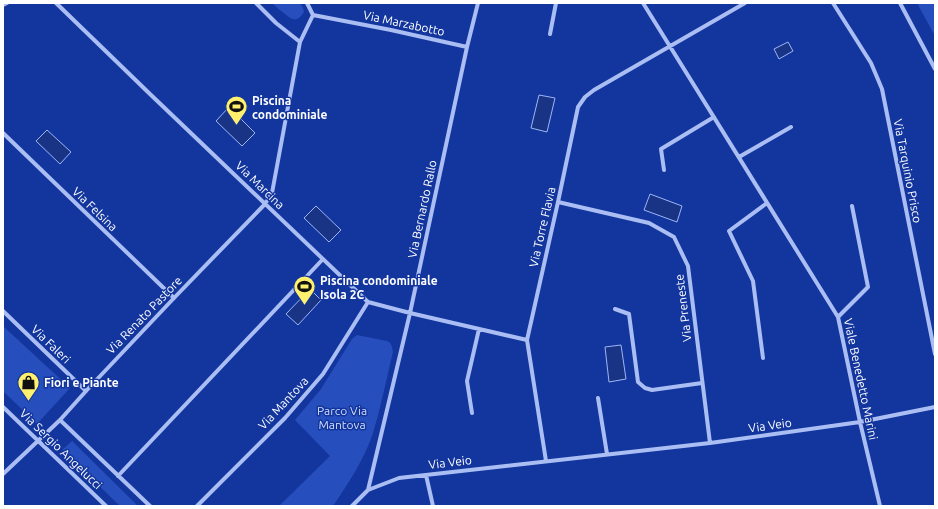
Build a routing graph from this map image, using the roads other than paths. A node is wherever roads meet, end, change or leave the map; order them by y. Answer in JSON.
{"nodes":[{"id":1,"x":7,"y":3,"type":"edge"},
{"id":2,"x":56,"y":3,"type":"edge"},
{"id":3,"x":256,"y":3,"type":"edge"},
{"id":4,"x":307,"y":3,"type":"edge"},
{"id":5,"x":478,"y":3,"type":"edge"},
{"id":6,"x":556,"y":3,"type":"edge"},
{"id":7,"x":643,"y":3,"type":"edge"},
{"id":8,"x":744,"y":3,"type":"edge"},
{"id":9,"x":833,"y":3,"type":"edge"},
{"id":10,"x":900,"y":3,"type":"edge"},
{"id":11,"x":3,"y":5,"type":"edge"},
{"id":12,"x":313,"y":15,"type":"junction"},
{"id":13,"x":550,"y":34,"type":"dead end"},
{"id":14,"x":300,"y":42,"type":"junction"},
{"id":15,"x":670,"y":46,"type":"junction"},
{"id":16,"x":467,"y":47,"type":"junction"},
{"id":17,"x":935,"y":69,"type":"edge"},
{"id":18,"x":714,"y":117,"type":"junction"},
{"id":19,"x":791,"y":127,"type":"dead end"},
{"id":20,"x":3,"y":133,"type":"edge"},
{"id":21,"x":739,"y":157,"type":"junction"},
{"id":22,"x":664,"y":170,"type":"dead end"},
{"id":23,"x":558,"y":202,"type":"junction"},
{"id":24,"x":767,"y":203,"type":"junction"},
{"id":25,"x":265,"y":204,"type":"junction"},
{"id":26,"x":852,"y":206,"type":"dead end"},
{"id":27,"x":322,"y":259,"type":"junction"},
{"id":28,"x":174,"y":298,"type":"junction"},
{"id":29,"x":368,"y":302,"type":"junction"},
{"id":30,"x":615,"y":309,"type":"dead end"},
{"id":31,"x":3,"y":311,"type":"edge"},
{"id":32,"x":410,"y":313,"type":"junction"},
{"id":33,"x":838,"y":317,"type":"junction"},
{"id":34,"x":479,"y":329,"type":"junction"},
{"id":35,"x":527,"y":340,"type":"junction"},
{"id":36,"x":935,"y":354,"type":"edge"},
{"id":37,"x":763,"y":358,"type":"dead end"},
{"id":38,"x":702,"y":383,"type":"junction"},
{"id":39,"x":86,"y":391,"type":"junction"},
{"id":40,"x":598,"y":398,"type":"dead end"},
{"id":41,"x":3,"y":407,"type":"edge"},
{"id":42,"x":935,"y":407,"type":"edge"},
{"id":43,"x":472,"y":413,"type":"dead end"},
{"id":44,"x":60,"y":420,"type":"junction"},
{"id":45,"x":860,"y":422,"type":"junction"},
{"id":46,"x":38,"y":441,"type":"junction"},
{"id":47,"x":710,"y":443,"type":"junction"},
{"id":48,"x":607,"y":454,"type":"junction"},
{"id":49,"x":546,"y":461,"type":"junction"},
{"id":50,"x":3,"y":474,"type":"edge"},
{"id":51,"x":426,"y":475,"type":"junction"},
{"id":52,"x":118,"y":476,"type":"junction"},
{"id":53,"x":368,"y":490,"type":"junction"},
{"id":54,"x":106,"y":506,"type":"edge"},
{"id":55,"x":150,"y":506,"type":"edge"},
{"id":56,"x":197,"y":506,"type":"edge"},
{"id":57,"x":352,"y":506,"type":"edge"},
{"id":58,"x":433,"y":506,"type":"edge"},
{"id":59,"x":880,"y":506,"type":"edge"}],
"edges":[{"from":1,"to":11,"type":"street"},
{"from":2,"to":25,"type":"street","name":"Via Marcina"},
{"from":3,"to":14,"type":"street"},
{"from":4,"to":12,"type":"street"},
{"from":5,"to":16,"type":"street","name":"Via Bernardo Rallo"},
{"from":6,"to":13,"type":"street"},
{"from":7,"to":15,"type":"street","name":"Viale Benedetto Marini"},
{"from":8,"to":15,"type":"street","name":"Via Torre Flavia"},
{"from":9,"to":36,"type":"street","name":"Via Tarquinio Prisco"},
{"from":10,"to":17,"type":"street"},
{"from":12,"to":14,"type":"street","name":"Via Renato Pastore"},
{"from":12,"to":16,"type":"street","name":"Via Marzabotto"},
{"from":14,"to":25,"type":"street","name":"Via Renato Pastore"},
{"from":15,"to":18,"type":"street","name":"Viale Benedetto Marini"},
{"from":15,"to":23,"type":"street","name":"Via Torre Flavia"},
{"from":16,"to":32,"type":"street","name":"Via Bernardo Rallo"},
{"from":18,"to":21,"type":"street","name":"Viale Benedetto Marini"},
{"from":18,"to":22,"type":"street"},
{"from":19,"to":21,"type":"street"},
{"from":20,"to":28,"type":"street","name":"Via Felsina"},
{"from":21,"to":24,"type":"street","name":"Viale Benedetto Marini"},
{"from":23,"to":35,"type":"street","name":"Via Torre Flavia"},
{"from":23,"to":38,"type":"street","name":"Via Preneste"},
{"from":24,"to":33,"type":"street","name":"Viale Benedetto Marini"},
{"from":24,"to":37,"type":"street"},
{"from":25,"to":27,"type":"street","name":"Via Marcina"},
{"from":25,"to":28,"type":"street","name":"Via Renato Pastore"},
{"from":26,"to":33,"type":"street"},
{"from":27,"to":29,"type":"street","name":"Via Marcina"},
{"from":27,"to":52,"type":"street"},
{"from":28,"to":39,"type":"street","name":"Via Renato Pastore"},
{"from":29,"to":32,"type":"street","name":"Via Marcina"},
{"from":29,"to":56,"type":"street","name":"Via Mantova"},
{"from":30,"to":38,"type":"street"},
{"from":31,"to":39,"type":"street","name":"Via Faleri"},
{"from":32,"to":34,"type":"street","name":"Via Marcina"},
{"from":32,"to":53,"type":"street","name":"Via Bernardo Rallo"},
{"from":33,"to":45,"type":"street","name":"Viale Benedetto Marini"},
{"from":34,"to":35,"type":"street","name":"Via Marcina"},
{"from":34,"to":43,"type":"street"},
{"from":35,"to":49,"type":"street","name":"Via Torre Flavia"},
{"from":38,"to":47,"type":"street","name":"Via Preneste"},
{"from":39,"to":44,"type":"street","name":"Via Renato Pastore"},
{"from":40,"to":48,"type":"street"},
{"from":41,"to":46,"type":"street","name":"Via Sergio Angelucci"},
{"from":42,"to":45,"type":"street","name":"Via Veio"},
{"from":44,"to":46,"type":"street","name":"Via Renato Pastore"},
{"from":44,"to":52,"type":"street"},
{"from":45,"to":47,"type":"street","name":"Via Veio"},
{"from":45,"to":59,"type":"street","name":"Viale Benedetto Marini"},
{"from":46,"to":50,"type":"street","name":"Via Renato Pastore"},
{"from":46,"to":54,"type":"street","name":"Via Sergio Angelucci"},
{"from":47,"to":48,"type":"street","name":"Via Veio"},
{"from":48,"to":49,"type":"street","name":"Via Veio"},
{"from":49,"to":51,"type":"street","name":"Via Veio"},
{"from":51,"to":53,"type":"street","name":"Via Veio"},
{"from":51,"to":58,"type":"street"},
{"from":52,"to":55,"type":"street"},
{"from":53,"to":57,"type":"street","name":"Via Veio"}]}
